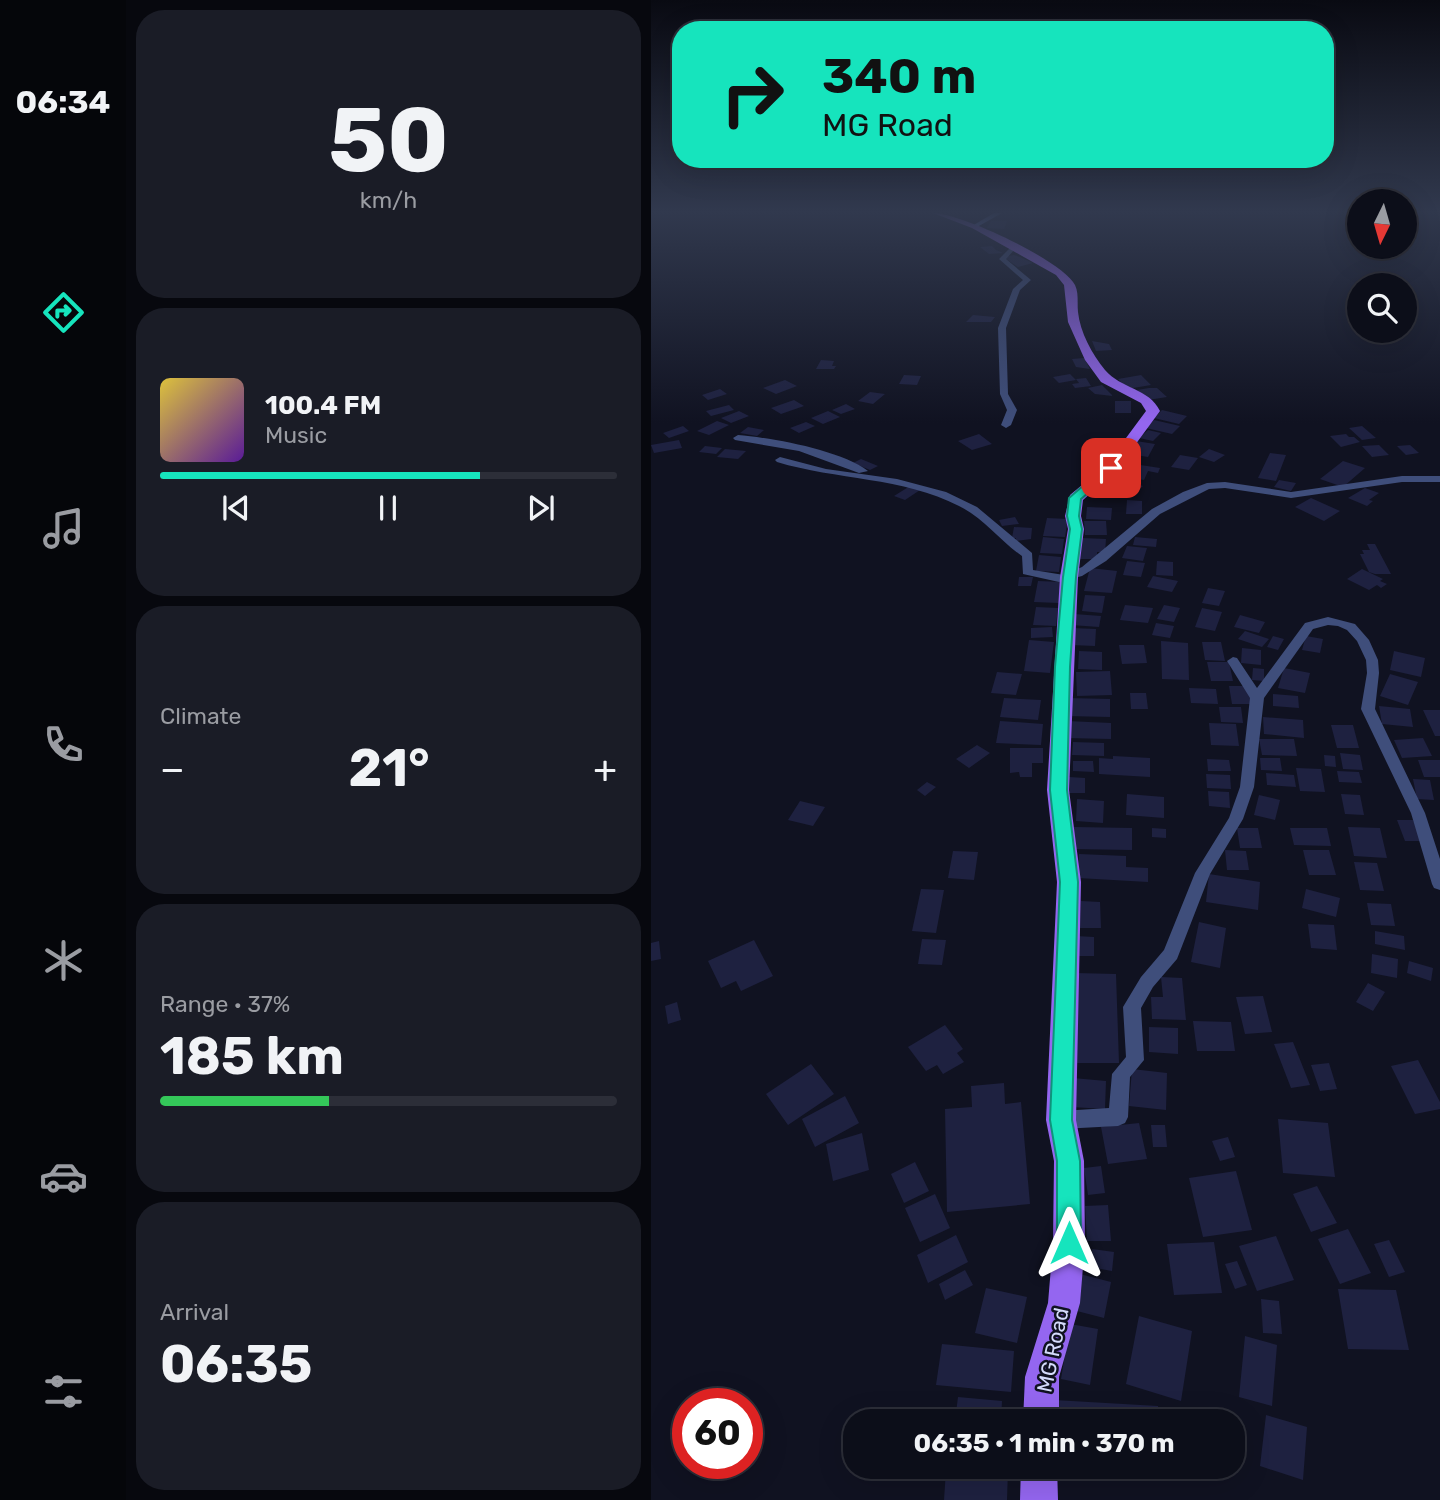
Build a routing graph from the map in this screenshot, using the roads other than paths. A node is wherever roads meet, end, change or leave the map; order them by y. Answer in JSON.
{"nodes":[{"id":1,"x":1024,"y":283,"type":"edge"},
{"id":2,"x":1068,"y":283,"type":"edge"},
{"id":3,"x":1006,"y":425,"type":"dead end"},
{"id":4,"x":739,"y":438,"type":"dead end"},
{"id":5,"x":780,"y":460,"type":"dead end"},
{"id":6,"x":880,"y":479,"type":"junction"},
{"id":7,"x":1440,"y":479,"type":"edge"},
{"id":8,"x":1069,"y":577,"type":"junction"},
{"id":9,"x":1233,"y":661,"type":"dead end"},
{"id":10,"x":1257,"y":698,"type":"junction"},
{"id":11,"x":1440,"y":884,"type":"edge"},
{"id":12,"x":1061,"y":1120,"type":"junction"},
{"id":13,"x":1041,"y":1409,"type":"edge"},
{"id":14,"x":1039,"y":1479,"type":"edge"},
{"id":15,"x":1039,"y":1500,"type":"edge"}],
"edges":[{"from":1,"to":3,"type":"street"},
{"from":2,"to":8,"type":"main road","name":"MG Road"},
{"from":4,"to":6,"type":"street"},
{"from":5,"to":6,"type":"street"},
{"from":6,"to":8,"type":"street"},
{"from":7,"to":8,"type":"street"},
{"from":8,"to":12,"type":"main road","name":"MG Road"},
{"from":9,"to":10,"type":"street"},
{"from":10,"to":11,"type":"street"},
{"from":10,"to":12,"type":"street"},
{"from":12,"to":13,"type":"main road","name":"MG Road"},
{"from":14,"to":15,"type":"main road"}]}
